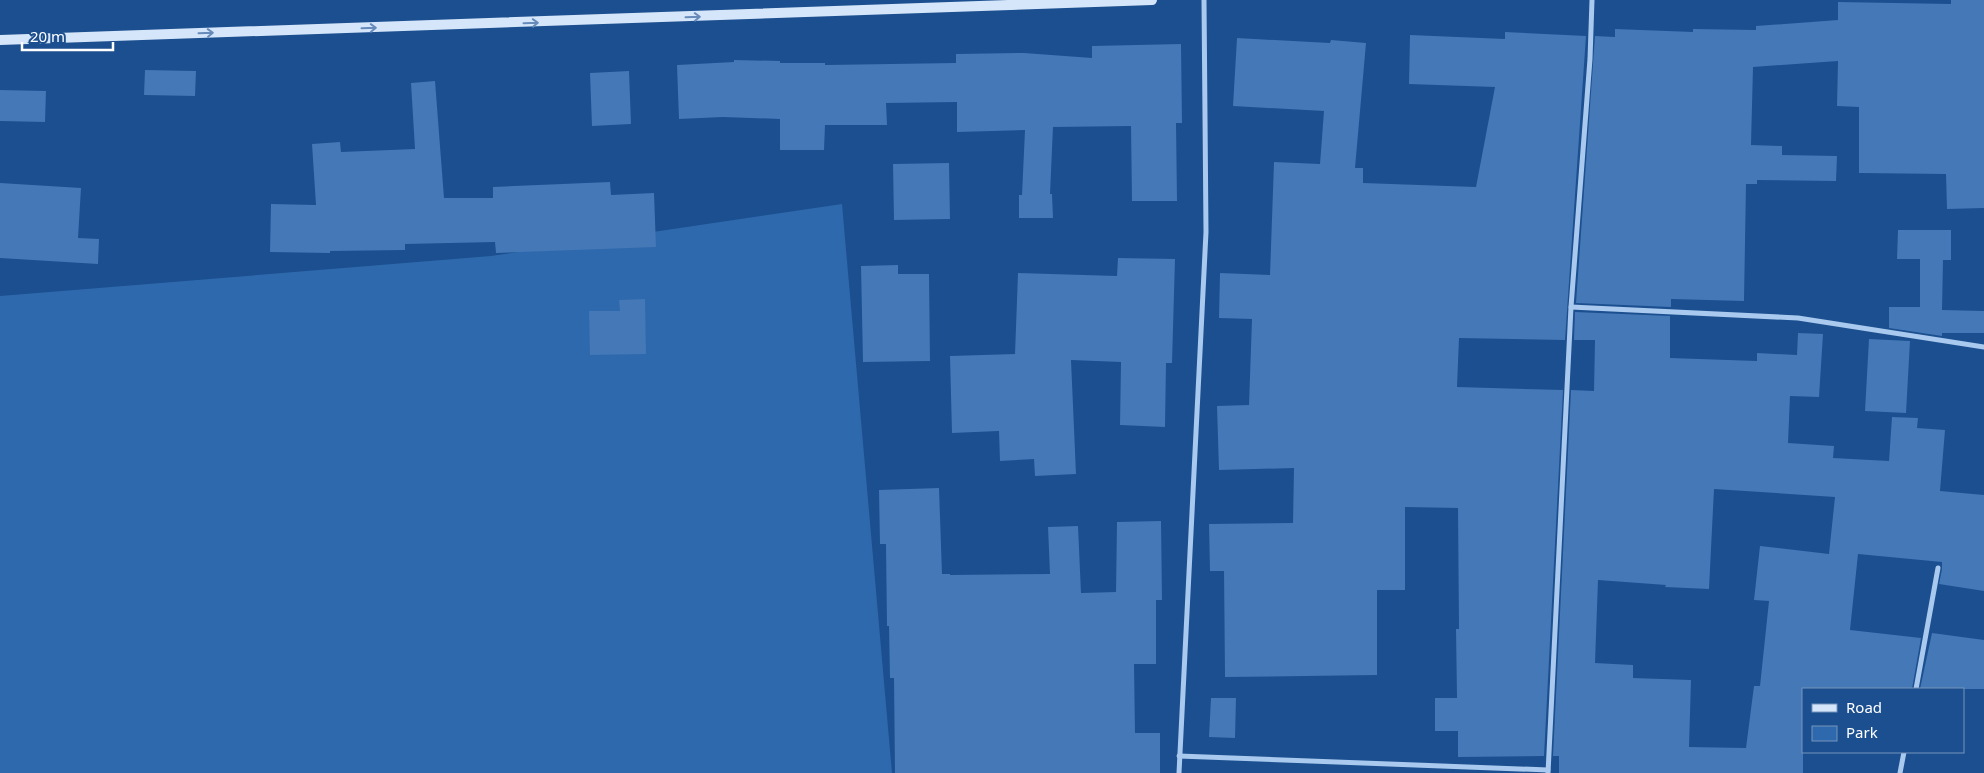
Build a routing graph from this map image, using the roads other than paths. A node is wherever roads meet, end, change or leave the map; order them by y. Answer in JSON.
{"nodes":[{"id":1,"x":1152,"y":0,"type":"edge"},
{"id":2,"x":1204,"y":0,"type":"edge"},
{"id":3,"x":1592,"y":0,"type":"edge"},
{"id":4,"x":0,"y":40,"type":"edge"},
{"id":5,"x":1571,"y":306,"type":"junction"},
{"id":6,"x":1984,"y":347,"type":"edge"},
{"id":7,"x":1938,"y":568,"type":"dead end"},
{"id":8,"x":1916,"y":688,"type":"edge"},
{"id":9,"x":1904,"y":753,"type":"edge"},
{"id":10,"x":1179,"y":756,"type":"junction"},
{"id":11,"x":1548,"y":771,"type":"edge"},
{"id":12,"x":1179,"y":773,"type":"edge"},
{"id":13,"x":1900,"y":773,"type":"edge"}],
"edges":[{"from":4,"to":1,"type":"street","one_way":true},
{"from":2,"to":10,"type":"street"},
{"from":3,"to":5,"type":"street"},
{"from":5,"to":6,"type":"street"},
{"from":5,"to":11,"type":"street"},
{"from":7,"to":8,"type":"street"},
{"from":9,"to":13,"type":"street"},
{"from":10,"to":11,"type":"street"},
{"from":10,"to":12,"type":"street"}]}
